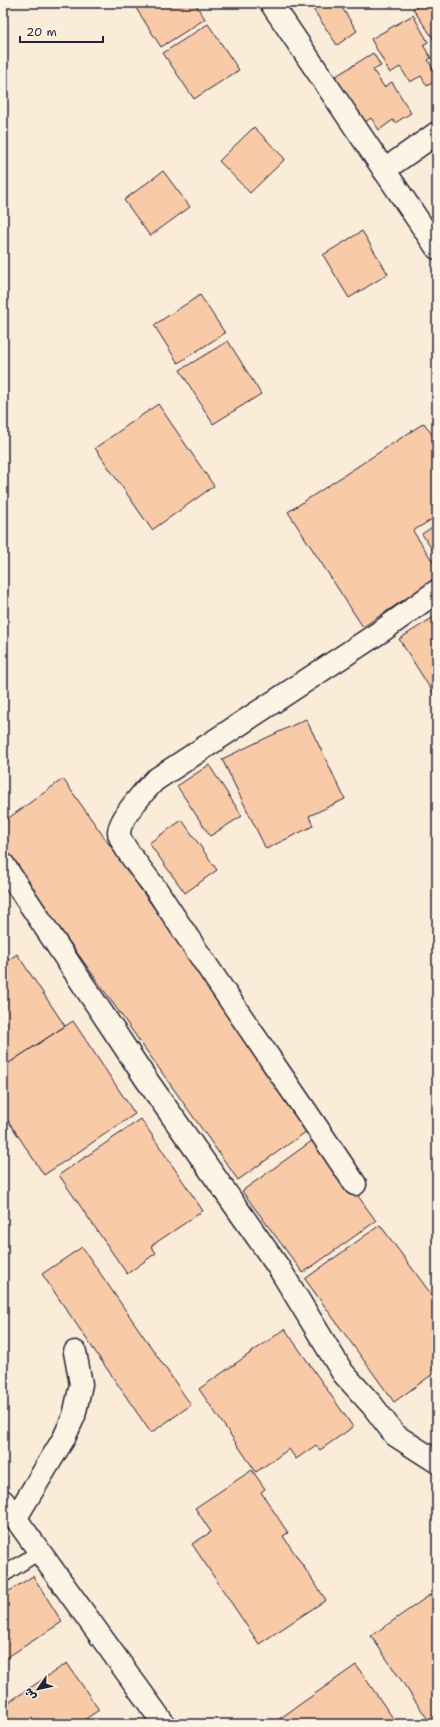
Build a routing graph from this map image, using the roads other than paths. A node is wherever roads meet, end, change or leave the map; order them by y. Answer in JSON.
{"nodes":[{"id":1,"x":271,"y":3,"type":"edge"},
{"id":2,"x":437,"y":133,"type":"edge"},
{"id":3,"x":384,"y":170,"type":"junction"},
{"id":4,"x":437,"y":248,"type":"edge"},
{"id":5,"x":437,"y":590,"type":"edge"},
{"id":6,"x":3,"y":864,"type":"edge"},
{"id":7,"x":355,"y":1184,"type":"dead end"},
{"id":8,"x":75,"y":1352,"type":"dead end"},
{"id":9,"x":437,"y":1462,"type":"edge"},
{"id":10,"x":3,"y":1501,"type":"edge"},
{"id":11,"x":15,"y":1519,"type":"junction"},
{"id":12,"x":39,"y":1552,"type":"junction"},
{"id":13,"x":3,"y":1575,"type":"edge"},
{"id":14,"x":164,"y":1724,"type":"edge"}],
"edges":[{"from":1,"to":3,"type":"street"},
{"from":2,"to":3,"type":"street"},
{"from":3,"to":4,"type":"street"},
{"from":5,"to":7,"type":"street"},
{"from":6,"to":9,"type":"street"},
{"from":8,"to":11,"type":"street"},
{"from":10,"to":11,"type":"street"},
{"from":11,"to":12,"type":"street"},
{"from":12,"to":13,"type":"lane"},
{"from":12,"to":14,"type":"street"}]}
